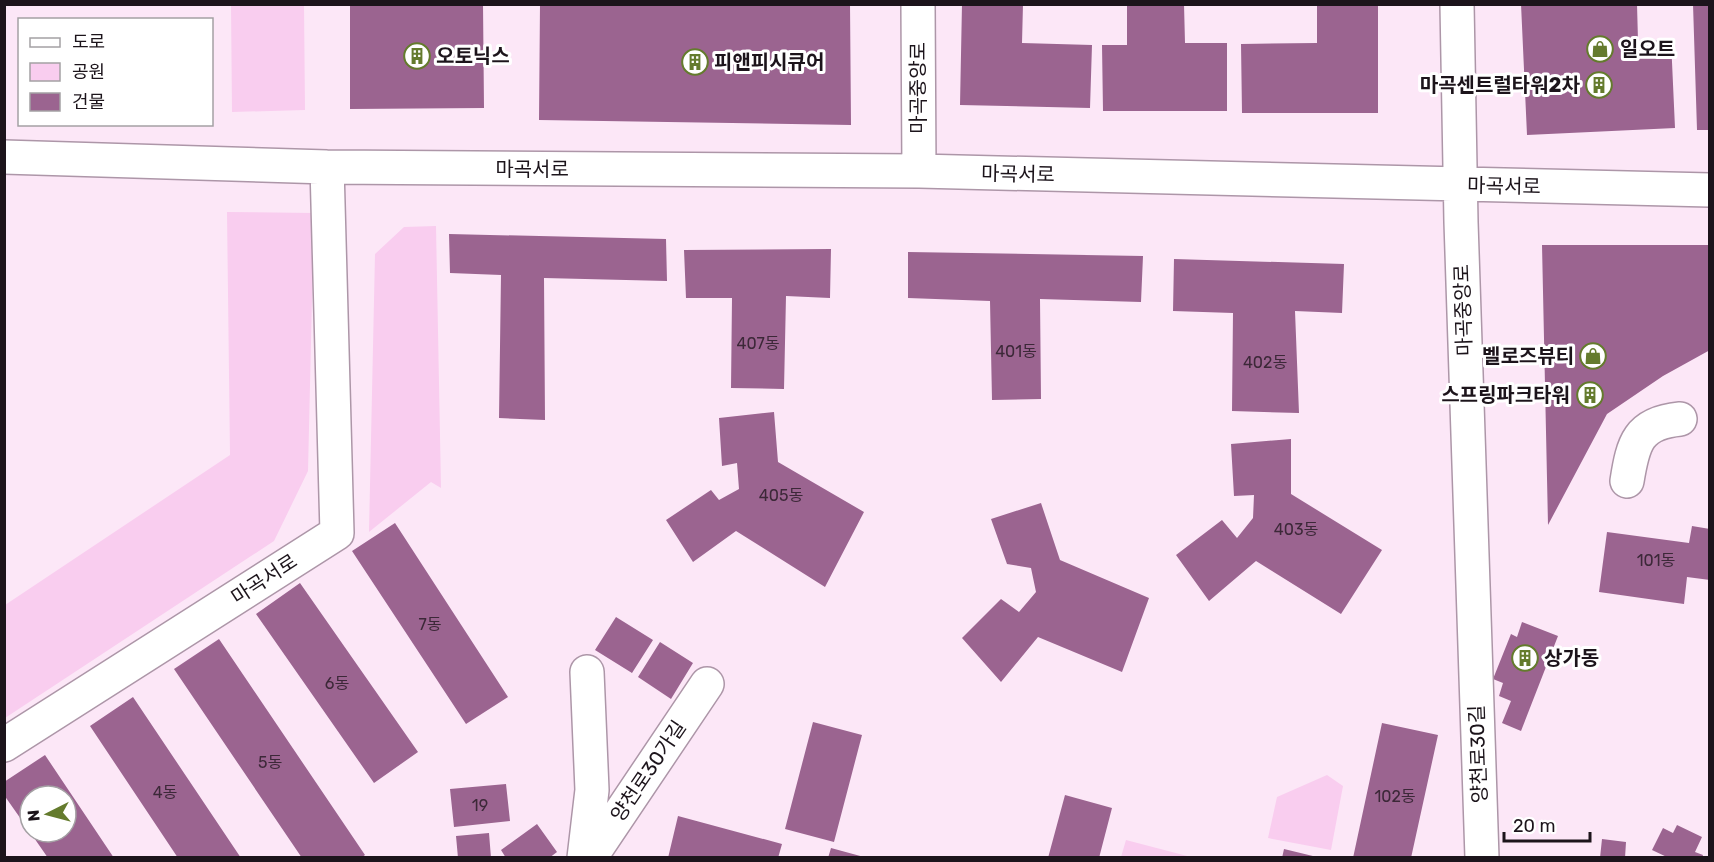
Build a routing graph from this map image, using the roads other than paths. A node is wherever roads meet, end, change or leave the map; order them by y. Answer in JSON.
{"nodes":[{"id":1,"x":918,"y":4,"type":"edge"},
{"id":2,"x":1457,"y":4,"type":"edge"},
{"id":3,"x":4,"y":157,"type":"edge"},
{"id":4,"x":327,"y":167,"type":"junction"},
{"id":5,"x":919,"y":171,"type":"junction"},
{"id":6,"x":1460,"y":185,"type":"junction"},
{"id":7,"x":1710,"y":190,"type":"edge"},
{"id":8,"x":1680,"y":419,"type":"dead end"},
{"id":9,"x":1627,"y":481,"type":"dead end"},
{"id":10,"x":1474,"y":651,"type":"joint"},
{"id":11,"x":586,"y":672,"type":"dead end"},
{"id":12,"x":707,"y":684,"type":"dead end"},
{"id":13,"x":4,"y":745,"type":"edge"},
{"id":14,"x":584,"y":858,"type":"edge"},
{"id":15,"x":590,"y":858,"type":"edge"},
{"id":16,"x":1482,"y":858,"type":"edge"}],
"edges":[{"from":1,"to":5,"type":"street","name":"마곡중앙로"},
{"from":2,"to":6,"type":"street","name":"마곡중앙로"},
{"from":3,"to":4,"type":"street","name":"마곡서로"},
{"from":4,"to":5,"type":"street","name":"마곡서로"},
{"from":4,"to":13,"type":"street","name":"마곡서로"},
{"from":5,"to":6,"type":"street","name":"마곡서로"},
{"from":6,"to":7,"type":"street","name":"마곡서로"},
{"from":6,"to":10,"type":"street","name":"마곡중앙로"},
{"from":8,"to":9,"type":"street"},
{"from":10,"to":16,"type":"street","name":"양천로30길"},
{"from":11,"to":14,"type":"street","name":"양천로30가길"},
{"from":12,"to":15,"type":"street","name":"양천로30가길"}]}
